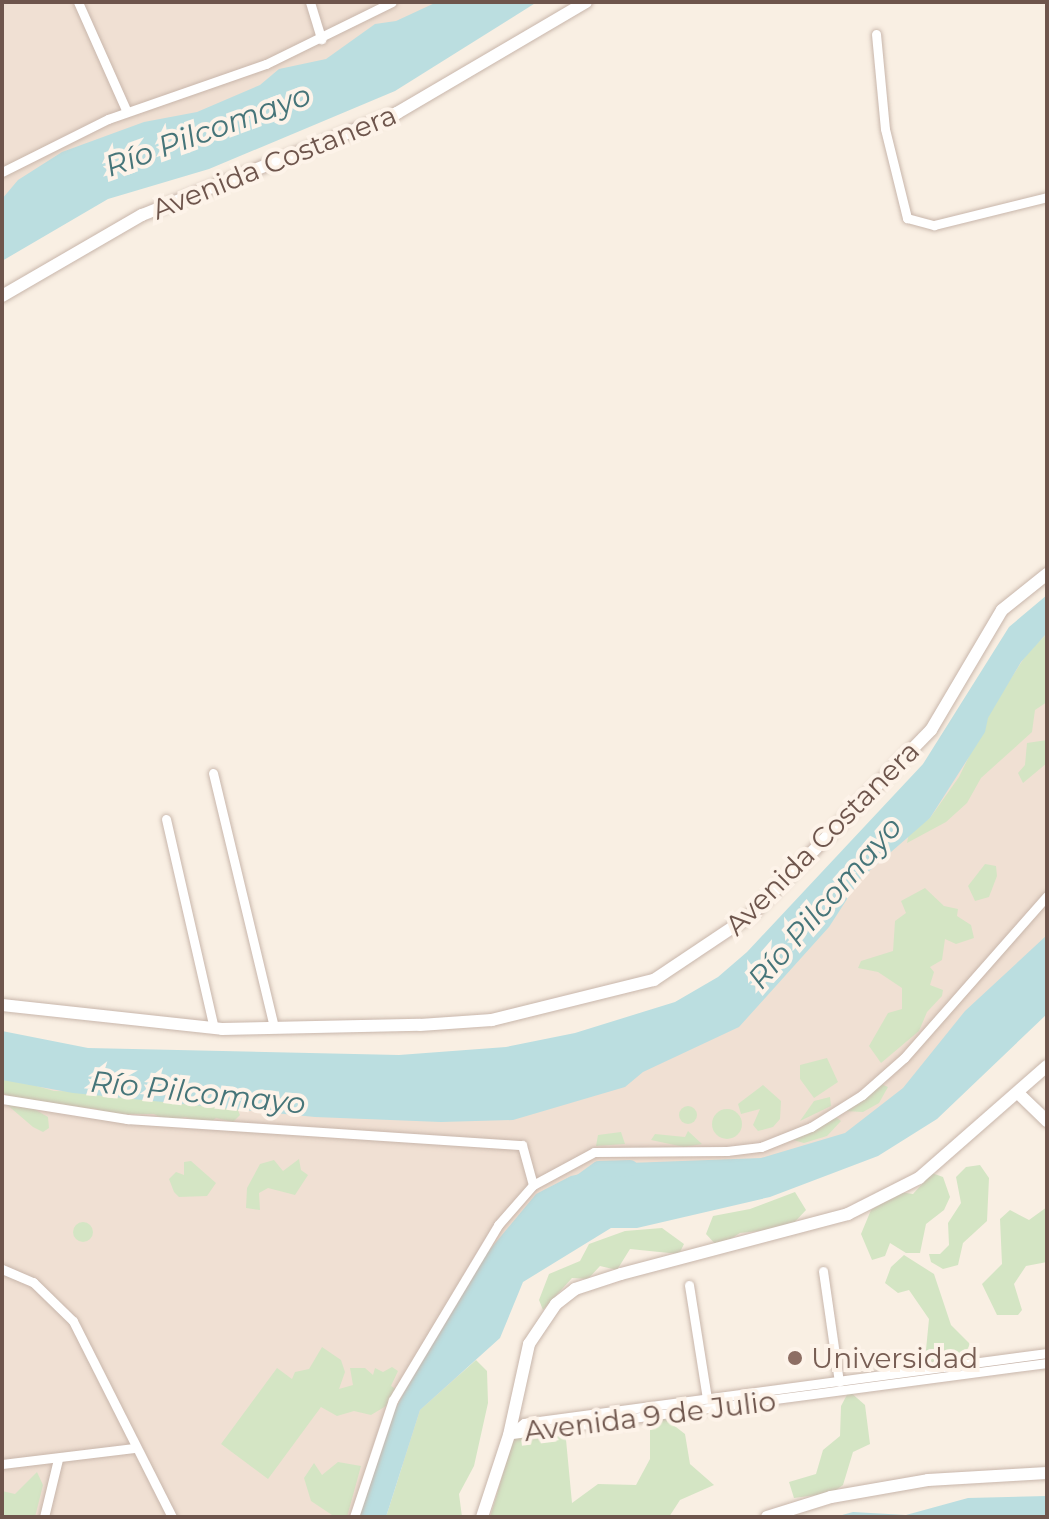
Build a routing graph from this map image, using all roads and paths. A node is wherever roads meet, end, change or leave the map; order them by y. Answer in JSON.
{"nodes":[{"id":1,"x":78,"y":2,"type":"edge"},
{"id":2,"x":310,"y":2,"type":"edge"},
{"id":3,"x":392,"y":2,"type":"edge"},
{"id":4,"x":586,"y":2,"type":"edge"},
{"id":5,"x":876,"y":34,"type":"dead end"},
{"id":6,"x":321,"y":39,"type":"junction"},
{"id":7,"x":127,"y":112,"type":"junction"},
{"id":8,"x":2,"y":172,"type":"edge"},
{"id":9,"x":1047,"y":197,"type":"edge"},
{"id":10,"x":2,"y":296,"type":"edge"},
{"id":11,"x":1047,"y":574,"type":"edge"},
{"id":12,"x":213,"y":773,"type":"dead end"},
{"id":13,"x":166,"y":819,"type":"dead end"},
{"id":14,"x":1047,"y":896,"type":"edge"},
{"id":15,"x":2,"y":1005,"type":"edge"},
{"id":16,"x":214,"y":1028,"type":"junction"},
{"id":17,"x":274,"y":1028,"type":"junction"},
{"id":18,"x":1047,"y":1066,"type":"edge"},
{"id":19,"x":1019,"y":1094,"type":"junction"},
{"id":20,"x":2,"y":1099,"type":"edge"},
{"id":21,"x":1047,"y":1121,"type":"edge"},
{"id":22,"x":533,"y":1185,"type":"junction"},
{"id":23,"x":2,"y":1269,"type":"edge"},
{"id":24,"x":823,"y":1271,"type":"dead end"},
{"id":25,"x":689,"y":1285,"type":"dead end"},
{"id":26,"x":1047,"y":1353,"type":"edge"},
{"id":27,"x":1047,"y":1363,"type":"edge"},
{"id":28,"x":839,"y":1382,"type":"junction"},
{"id":29,"x":776,"y":1395,"type":"junction"},
{"id":30,"x":707,"y":1399,"type":"junction"},
{"id":31,"x":509,"y":1435,"type":"junction"},
{"id":32,"x":134,"y":1448,"type":"junction"},
{"id":33,"x":58,"y":1459,"type":"junction"},
{"id":34,"x":2,"y":1464,"type":"edge"},
{"id":35,"x":1047,"y":1473,"type":"edge"},
{"id":36,"x":170,"y":1516,"type":"edge"},
{"id":37,"x":44,"y":1517,"type":"edge"},
{"id":38,"x":354,"y":1517,"type":"edge"},
{"id":39,"x":482,"y":1517,"type":"edge"},
{"id":40,"x":767,"y":1517,"type":"edge"}],
"edges":[{"from":1,"to":7,"type":"street"},
{"from":2,"to":6,"type":"street"},
{"from":3,"to":6,"type":"street"},
{"from":4,"to":10,"type":"street","name":"Avenida Costanera"},
{"from":5,"to":9,"type":"street"},
{"from":6,"to":7,"type":"street"},
{"from":7,"to":8,"type":"street"},
{"from":11,"to":17,"type":"street","name":"Avenida Costanera"},
{"from":12,"to":17,"type":"street"},
{"from":13,"to":16,"type":"street"},
{"from":14,"to":22,"type":"street"},
{"from":15,"to":16,"type":"street","name":"Avenida Costanera"},
{"from":16,"to":17,"type":"street","name":"Avenida Costanera"},
{"from":18,"to":19,"type":"street"},
{"from":19,"to":21,"type":"street"},
{"from":19,"to":31,"type":"street"},
{"from":20,"to":22,"type":"street"},
{"from":22,"to":38,"type":"street"},
{"from":23,"to":32,"type":"street"},
{"from":24,"to":28,"type":"street"},
{"from":25,"to":30,"type":"street"},
{"from":26,"to":28,"type":"street","name":"Avenida 9 de Julio"},
{"from":27,"to":29,"type":"street","name":"Avenida 9 de Julio"},
{"from":28,"to":29,"type":"street","name":"Avenida 9 de Julio"},
{"from":29,"to":30,"type":"street","name":"Avenida 9 de Julio"},
{"from":29,"to":31,"type":"street","name":"Avenida 9 de Julio"},
{"from":30,"to":31,"type":"street","name":"Avenida 9 de Julio"},
{"from":31,"to":39,"type":"street"},
{"from":32,"to":33,"type":"street"},
{"from":32,"to":36,"type":"street"},
{"from":33,"to":34,"type":"street"},
{"from":33,"to":37,"type":"street"},
{"from":35,"to":40,"type":"street"}]}
